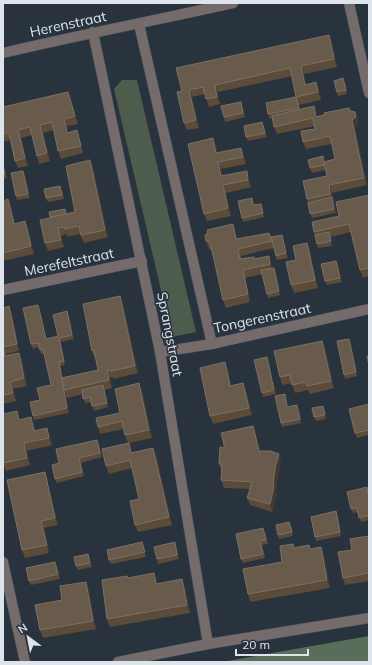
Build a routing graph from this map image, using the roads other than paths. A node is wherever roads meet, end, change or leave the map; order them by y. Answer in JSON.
{"nodes":[{"id":1,"x":233,"y":3,"type":"edge"},
{"id":2,"x":349,"y":3,"type":"edge"},
{"id":3,"x":139,"y":24,"type":"junction"},
{"id":4,"x":93,"y":32,"type":"junction"},
{"id":5,"x":3,"y":53,"type":"edge"},
{"id":6,"x":369,"y":92,"type":"edge"},
{"id":7,"x":142,"y":260,"type":"junction"},
{"id":8,"x":3,"y":290,"type":"edge"},
{"id":9,"x":369,"y":309,"type":"edge"},
{"id":10,"x":212,"y":344,"type":"junction"},
{"id":11,"x":160,"y":352,"type":"junction"},
{"id":12,"x":3,"y":562,"type":"edge"},
{"id":13,"x":369,"y":618,"type":"edge"},
{"id":14,"x":208,"y":644,"type":"junction"},
{"id":15,"x":25,"y":662,"type":"edge"},
{"id":16,"x":118,"y":662,"type":"edge"}],
"edges":[{"from":1,"to":3,"type":"street","name":"Herenstraat"},
{"from":2,"to":6,"type":"street"},
{"from":3,"to":4,"type":"street","name":"Herenstraat"},
{"from":3,"to":10,"type":"street"},
{"from":4,"to":5,"type":"street","name":"Herenstraat"},
{"from":4,"to":7,"type":"street","name":"Sprangstraat"},
{"from":7,"to":8,"type":"street","name":"Merefeltstraat"},
{"from":7,"to":11,"type":"street","name":"Sprangstraat"},
{"from":9,"to":10,"type":"street","name":"Tongerenstraat"},
{"from":10,"to":11,"type":"street","name":"Tongerenstraat"},
{"from":11,"to":14,"type":"street","name":"Sprangstraat"},
{"from":12,"to":15,"type":"street"},
{"from":13,"to":14,"type":"street"},
{"from":14,"to":16,"type":"street"}]}
